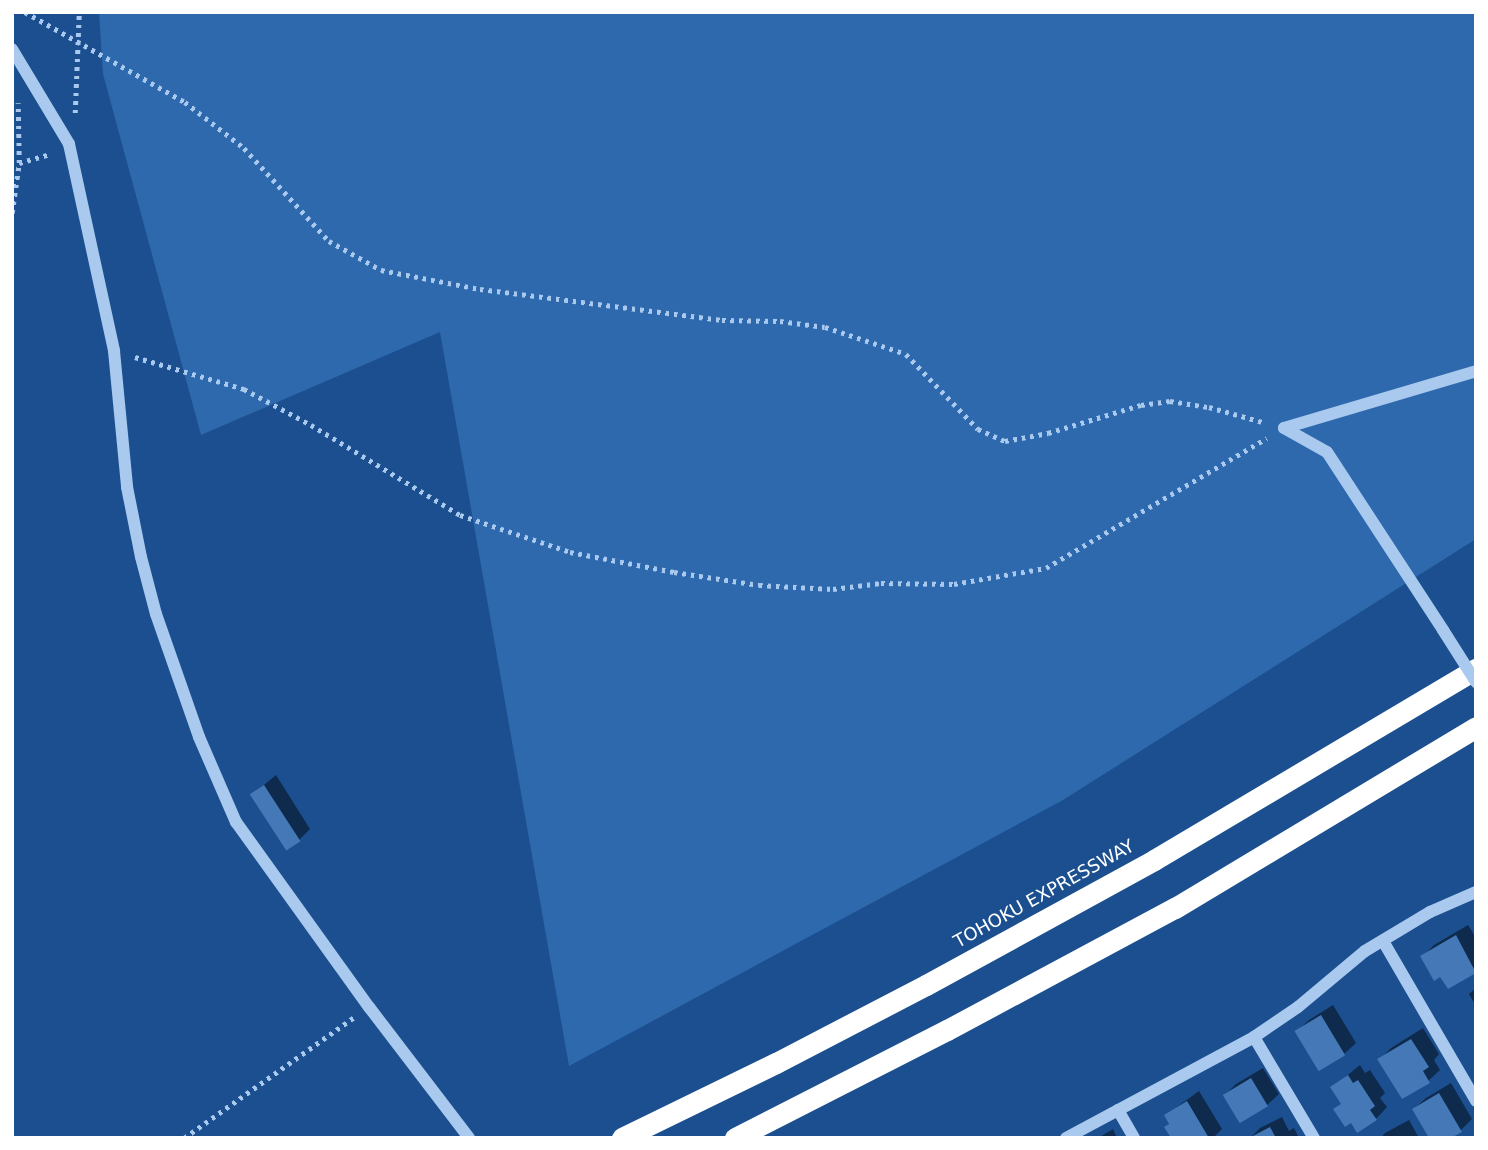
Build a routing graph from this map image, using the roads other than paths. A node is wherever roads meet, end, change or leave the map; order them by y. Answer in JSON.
{"nodes":[{"id":1,"x":15,"y":54,"type":"edge"},
{"id":2,"x":1476,"y":370,"type":"edge"},
{"id":3,"x":1476,"y":669,"type":"edge"},
{"id":4,"x":1476,"y":682,"type":"edge"},
{"id":5,"x":1476,"y":727,"type":"edge"},
{"id":6,"x":1476,"y":892,"type":"edge"},
{"id":7,"x":1383,"y":941,"type":"junction"},
{"id":8,"x":1254,"y":1037,"type":"junction"},
{"id":9,"x":1476,"y":1101,"type":"edge"},
{"id":10,"x":1118,"y":1110,"type":"junction"},
{"id":11,"x":469,"y":1138,"type":"edge"},
{"id":12,"x":622,"y":1138,"type":"edge"},
{"id":13,"x":735,"y":1138,"type":"edge"},
{"id":14,"x":1066,"y":1138,"type":"edge"},
{"id":15,"x":1134,"y":1138,"type":"edge"},
{"id":16,"x":1314,"y":1138,"type":"edge"}],
"edges":[{"from":1,"to":11,"type":"street"},
{"from":2,"to":4,"type":"street","bridge":true},
{"from":3,"to":12,"type":"highway","name":"TOHOKU EXPRESSWAY"},
{"from":5,"to":13,"type":"highway"},
{"from":6,"to":7,"type":"street"},
{"from":7,"to":8,"type":"street"},
{"from":7,"to":9,"type":"street"},
{"from":8,"to":10,"type":"street"},
{"from":8,"to":16,"type":"street"},
{"from":10,"to":14,"type":"street"},
{"from":10,"to":15,"type":"street"}]}
